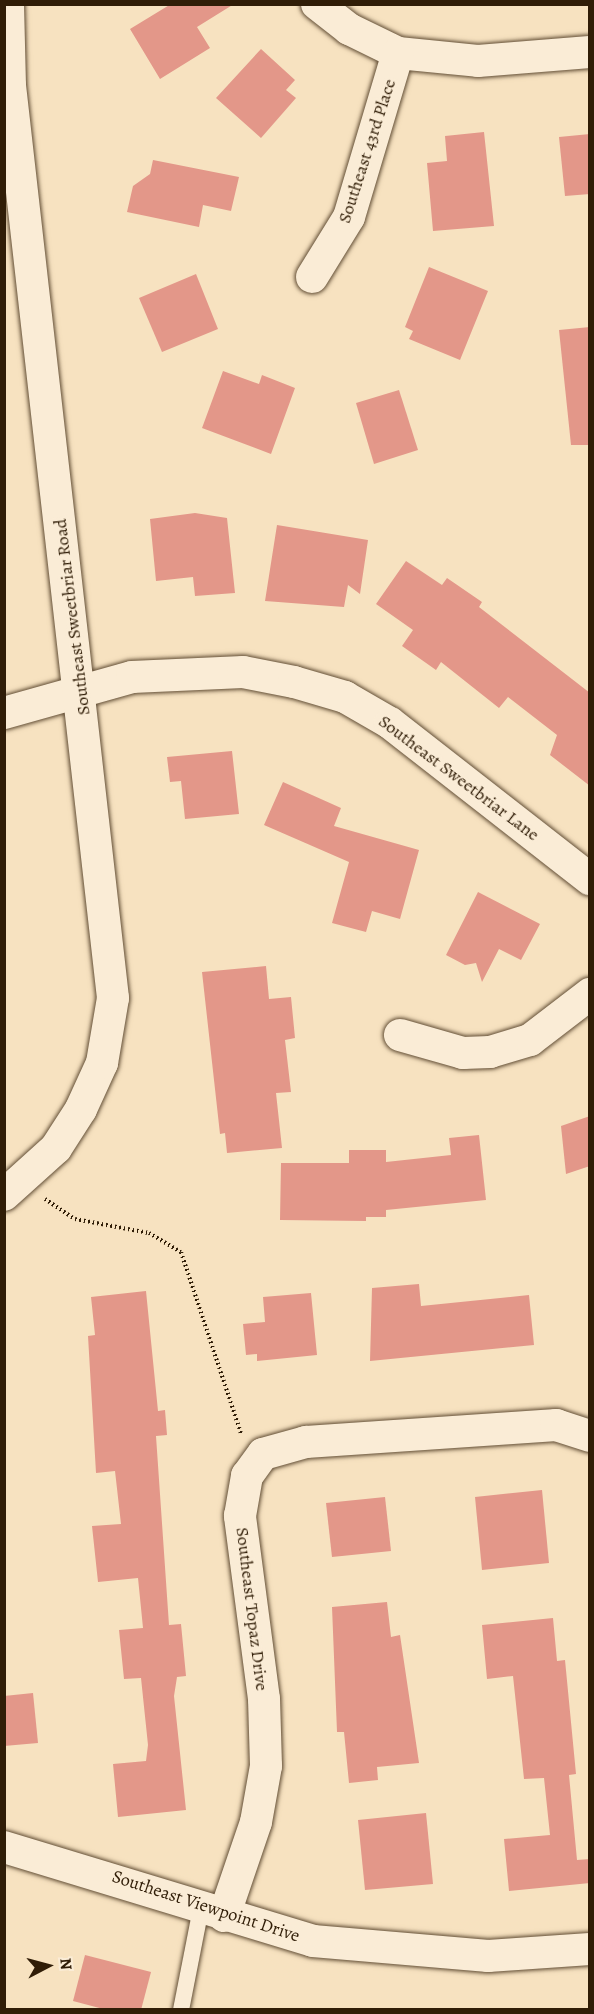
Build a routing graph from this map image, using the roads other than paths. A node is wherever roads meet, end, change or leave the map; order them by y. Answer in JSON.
{"nodes":[{"id":1,"x":8,"y":4,"type":"edge"},
{"id":2,"x":317,"y":4,"type":"edge"},
{"id":3,"x":590,"y":52,"type":"edge"},
{"id":4,"x":398,"y":53,"type":"junction"},
{"id":5,"x":16,"y":244,"type":"edge"},
{"id":6,"x":312,"y":277,"type":"dead end"},
{"id":7,"x":80,"y":688,"type":"junction"},
{"id":8,"x":4,"y":712,"type":"edge"},
{"id":9,"x":590,"y":879,"type":"edge"},
{"id":10,"x":590,"y":994,"type":"edge"},
{"id":11,"x":400,"y":1035,"type":"dead end"},
{"id":12,"x":15,"y":1187,"type":"edge"},
{"id":13,"x":590,"y":1436,"type":"edge"},
{"id":14,"x":4,"y":1846,"type":"edge"},
{"id":15,"x":213,"y":1912,"type":"junction"},
{"id":16,"x":590,"y":1949,"type":"edge"},
{"id":17,"x":181,"y":2010,"type":"edge"}],
"edges":[{"from":1,"to":5,"type":"street","name":"Southeast Sweetbriar Road"},
{"from":2,"to":4,"type":"street"},
{"from":3,"to":4,"type":"street"},
{"from":4,"to":6,"type":"street","name":"Southeast 43rd Place"},
{"from":5,"to":7,"type":"street","name":"Southeast Sweetbriar Road"},
{"from":7,"to":8,"type":"street","name":"Southeast Sweetbriar Lane"},
{"from":7,"to":9,"type":"street","name":"Southeast Sweetbriar Lane"},
{"from":7,"to":12,"type":"street","name":"Southeast Sweetbriar Road"},
{"from":10,"to":11,"type":"street"},
{"from":13,"to":15,"type":"street","name":"Southeast Topaz Drive"},
{"from":14,"to":15,"type":"street","name":"Southeast Viewpoint Drive"},
{"from":15,"to":16,"type":"street","name":"Southeast Viewpoint Drive"},
{"from":15,"to":17,"type":"lane"}]}
